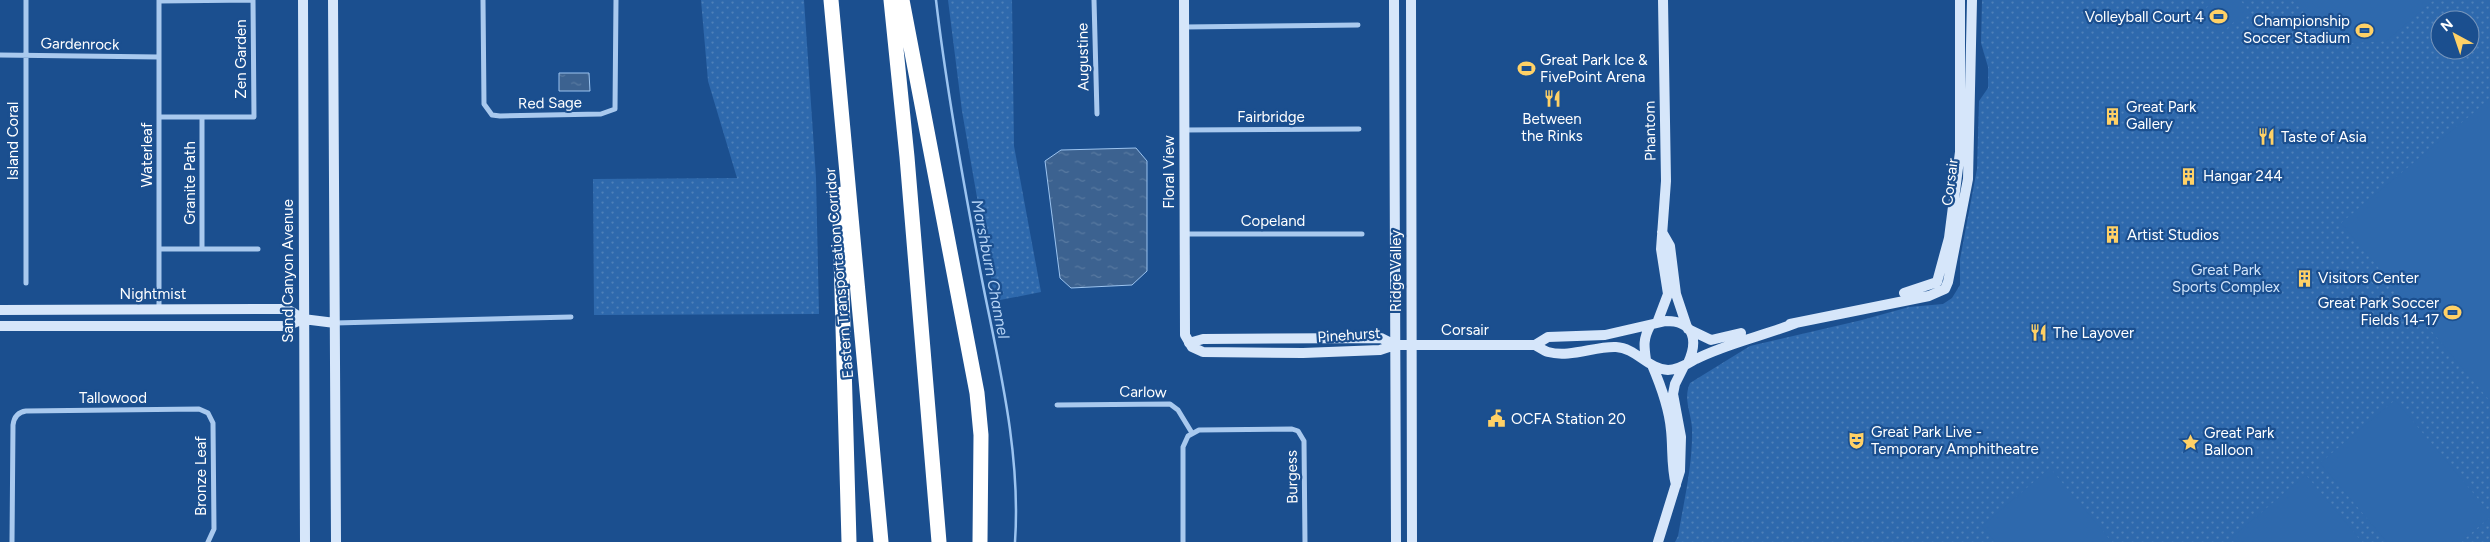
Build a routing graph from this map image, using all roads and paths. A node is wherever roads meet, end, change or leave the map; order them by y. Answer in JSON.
{"nodes":[{"id":1,"x":26,"y":0,"type":"edge"},
{"id":2,"x":159,"y":0,"type":"edge"},
{"id":3,"x":200,"y":0,"type":"edge"},
{"id":4,"x":254,"y":0,"type":"edge"},
{"id":5,"x":303,"y":0,"type":"edge"},
{"id":6,"x":333,"y":0,"type":"edge"},
{"id":7,"x":483,"y":0,"type":"edge"},
{"id":8,"x":616,"y":0,"type":"edge"},
{"id":9,"x":832,"y":0,"type":"edge"},
{"id":10,"x":891,"y":0,"type":"edge"},
{"id":11,"x":902,"y":0,"type":"edge"},
{"id":12,"x":1094,"y":0,"type":"edge"},
{"id":13,"x":1184,"y":0,"type":"edge"},
{"id":14,"x":1394,"y":0,"type":"edge"},
{"id":15,"x":1411,"y":0,"type":"edge"},
{"id":16,"x":1664,"y":0,"type":"edge"},
{"id":17,"x":1960,"y":0,"type":"edge"},
{"id":18,"x":1972,"y":0,"type":"edge"},
{"id":19,"x":1358,"y":25,"type":"dead end"},
{"id":20,"x":1184,"y":27,"type":"junction"},
{"id":21,"x":0,"y":55,"type":"edge"},
{"id":22,"x":26,"y":55,"type":"junction"},
{"id":23,"x":159,"y":57,"type":"junction"},
{"id":24,"x":1096,"y":114,"type":"dead end"},
{"id":25,"x":202,"y":117,"type":"junction"},
{"id":26,"x":159,"y":118,"type":"junction"},
{"id":27,"x":1359,"y":129,"type":"dead end"},
{"id":28,"x":1184,"y":130,"type":"junction"},
{"id":29,"x":846,"y":155,"type":"junction"},
{"id":30,"x":1662,"y":231,"type":"junction"},
{"id":31,"x":1184,"y":234,"type":"junction"},
{"id":32,"x":1362,"y":234,"type":"dead end"},
{"id":33,"x":159,"y":249,"type":"junction"},
{"id":34,"x":202,"y":249,"type":"junction"},
{"id":35,"x":258,"y":249,"type":"dead end"},
{"id":36,"x":26,"y":283,"type":"dead end"},
{"id":37,"x":1871,"y":306,"type":"junction"},
{"id":38,"x":159,"y":309,"type":"junction"},
{"id":39,"x":0,"y":310,"type":"edge"},
{"id":40,"x":571,"y":317,"type":"dead end"},
{"id":41,"x":303,"y":319,"type":"junction"},
{"id":42,"x":335,"y":323,"type":"junction"},
{"id":43,"x":1796,"y":323,"type":"junction"},
{"id":44,"x":1653,"y":325,"type":"junction"},
{"id":45,"x":0,"y":326,"type":"edge"},
{"id":46,"x":1687,"y":328,"type":"junction"},
{"id":47,"x":1189,"y":343,"type":"joint"},
{"id":48,"x":1395,"y":345,"type":"junction"},
{"id":49,"x":1411,"y":345,"type":"junction"},
{"id":50,"x":1535,"y":345,"type":"junction"},
{"id":51,"x":1649,"y":363,"type":"junction"},
{"id":52,"x":1686,"y":365,"type":"junction"},
{"id":53,"x":1057,"y":405,"type":"dead end"},
{"id":54,"x":208,"y":413,"type":"joint"},
{"id":55,"x":1192,"y":433,"type":"junction"},
{"id":56,"x":1676,"y":485,"type":"junction"},
{"id":57,"x":209,"y":541,"type":"edge"},
{"id":58,"x":12,"y":542,"type":"edge"},
{"id":59,"x":305,"y":542,"type":"edge"},
{"id":60,"x":336,"y":542,"type":"edge"},
{"id":61,"x":849,"y":542,"type":"edge"},
{"id":62,"x":881,"y":542,"type":"edge"},
{"id":63,"x":939,"y":542,"type":"edge"},
{"id":64,"x":980,"y":542,"type":"edge"},
{"id":65,"x":1183,"y":542,"type":"edge"},
{"id":66,"x":1305,"y":542,"type":"edge"},
{"id":67,"x":1396,"y":542,"type":"edge"},
{"id":68,"x":1412,"y":542,"type":"edge"},
{"id":69,"x":1658,"y":542,"type":"edge"}],
"edges":[{"from":1,"to":22,"type":"street","name":"Island Coral"},
{"from":2,"to":3,"type":"street"},
{"from":2,"to":23,"type":"street","name":"Waterleaf"},
{"from":3,"to":4,"type":"street"},
{"from":4,"to":25,"type":"street","name":"Zen Garden"},
{"from":5,"to":41,"type":"street","name":"Sand Canyon Avenue"},
{"from":6,"to":42,"type":"street"},
{"from":7,"to":8,"type":"street","name":"Red Sage"},
{"from":9,"to":29,"type":"highway","name":"Eastern Transportation Corridor"},
{"from":10,"to":63,"type":"highway"},
{"from":11,"to":64,"type":"highway"},
{"from":12,"to":24,"type":"street","name":"Augustine"},
{"from":13,"to":20,"type":"street","name":"Floral View"},
{"from":14,"to":48,"type":"street","name":"Ridge Valley"},
{"from":15,"to":49,"type":"street","name":"Ridge Valley"},
{"from":16,"to":30,"type":"street","name":"Phantom"},
{"from":17,"to":37,"type":"street","name":"Corsair"},
{"from":18,"to":37,"type":"street","name":"Corsair"},
{"from":19,"to":20,"type":"street"},
{"from":20,"to":28,"type":"street","name":"Floral View"},
{"from":21,"to":22,"type":"street","name":"Gardenrock"},
{"from":22,"to":23,"type":"street","name":"Gardenrock"},
{"from":22,"to":36,"type":"street","name":"Island Coral"},
{"from":23,"to":26,"type":"street","name":"Waterleaf"},
{"from":25,"to":26,"type":"street"},
{"from":25,"to":34,"type":"street","name":"Granite Path"},
{"from":26,"to":33,"type":"street","name":"Waterleaf"},
{"from":27,"to":28,"type":"street","name":"Fairbridge"},
{"from":28,"to":31,"type":"street","name":"Floral View"},
{"from":29,"to":61,"type":"highway"},
{"from":29,"to":62,"type":"highway","name":"Eastern Transportation Corridor"},
{"from":30,"to":44,"type":"street","name":"Phantom"},
{"from":30,"to":46,"type":"street","name":"Phantom"},
{"from":31,"to":32,"type":"street","name":"Copeland"},
{"from":31,"to":47,"type":"street","name":"Floral View"},
{"from":33,"to":34,"type":"street"},
{"from":33,"to":38,"type":"street","name":"Waterleaf"},
{"from":34,"to":35,"type":"street"},
{"from":37,"to":43,"type":"street","name":"Corsair"},
{"from":38,"to":39,"type":"street","name":"Nightmist"},
{"from":38,"to":41,"type":"street","name":"Nightmist"},
{"from":40,"to":42,"type":"street","name":"Nightmist"},
{"from":41,"to":42,"type":"street","name":"Nightmist"},
{"from":41,"to":45,"type":"street","name":"Nightmist"},
{"from":41,"to":59,"type":"street","name":"Sand Canyon Avenue"},
{"from":42,"to":60,"type":"street"},
{"from":43,"to":46,"type":"street","name":"Corsair"},
{"from":43,"to":52,"type":"street","name":"Corsair"},
{"from":44,"to":46,"type":"street"},
{"from":44,"to":50,"type":"street","name":"Corsair"},
{"from":44,"to":51,"type":"street"},
{"from":46,"to":52,"type":"street"},
{"from":47,"to":48,"type":"street","name":"Pinehurst"},
{"from":48,"to":49,"type":"street","name":"Corsair"},
{"from":48,"to":67,"type":"street","name":"Ridge Valley"},
{"from":49,"to":50,"type":"street","name":"Corsair"},
{"from":49,"to":68,"type":"street","name":"Ridge Valley"},
{"from":50,"to":51,"type":"street","name":"Corsair"},
{"from":51,"to":52,"type":"street"},
{"from":51,"to":56,"type":"street"},
{"from":52,"to":56,"type":"street"},
{"from":53,"to":55,"type":"street","name":"Carlow"},
{"from":54,"to":57,"type":"street","name":"Bronze Leaf"},
{"from":54,"to":58,"type":"street","name":"Tallowood"},
{"from":55,"to":65,"type":"street"},
{"from":55,"to":66,"type":"street","name":"Burgess"},
{"from":56,"to":69,"type":"street"}]}
